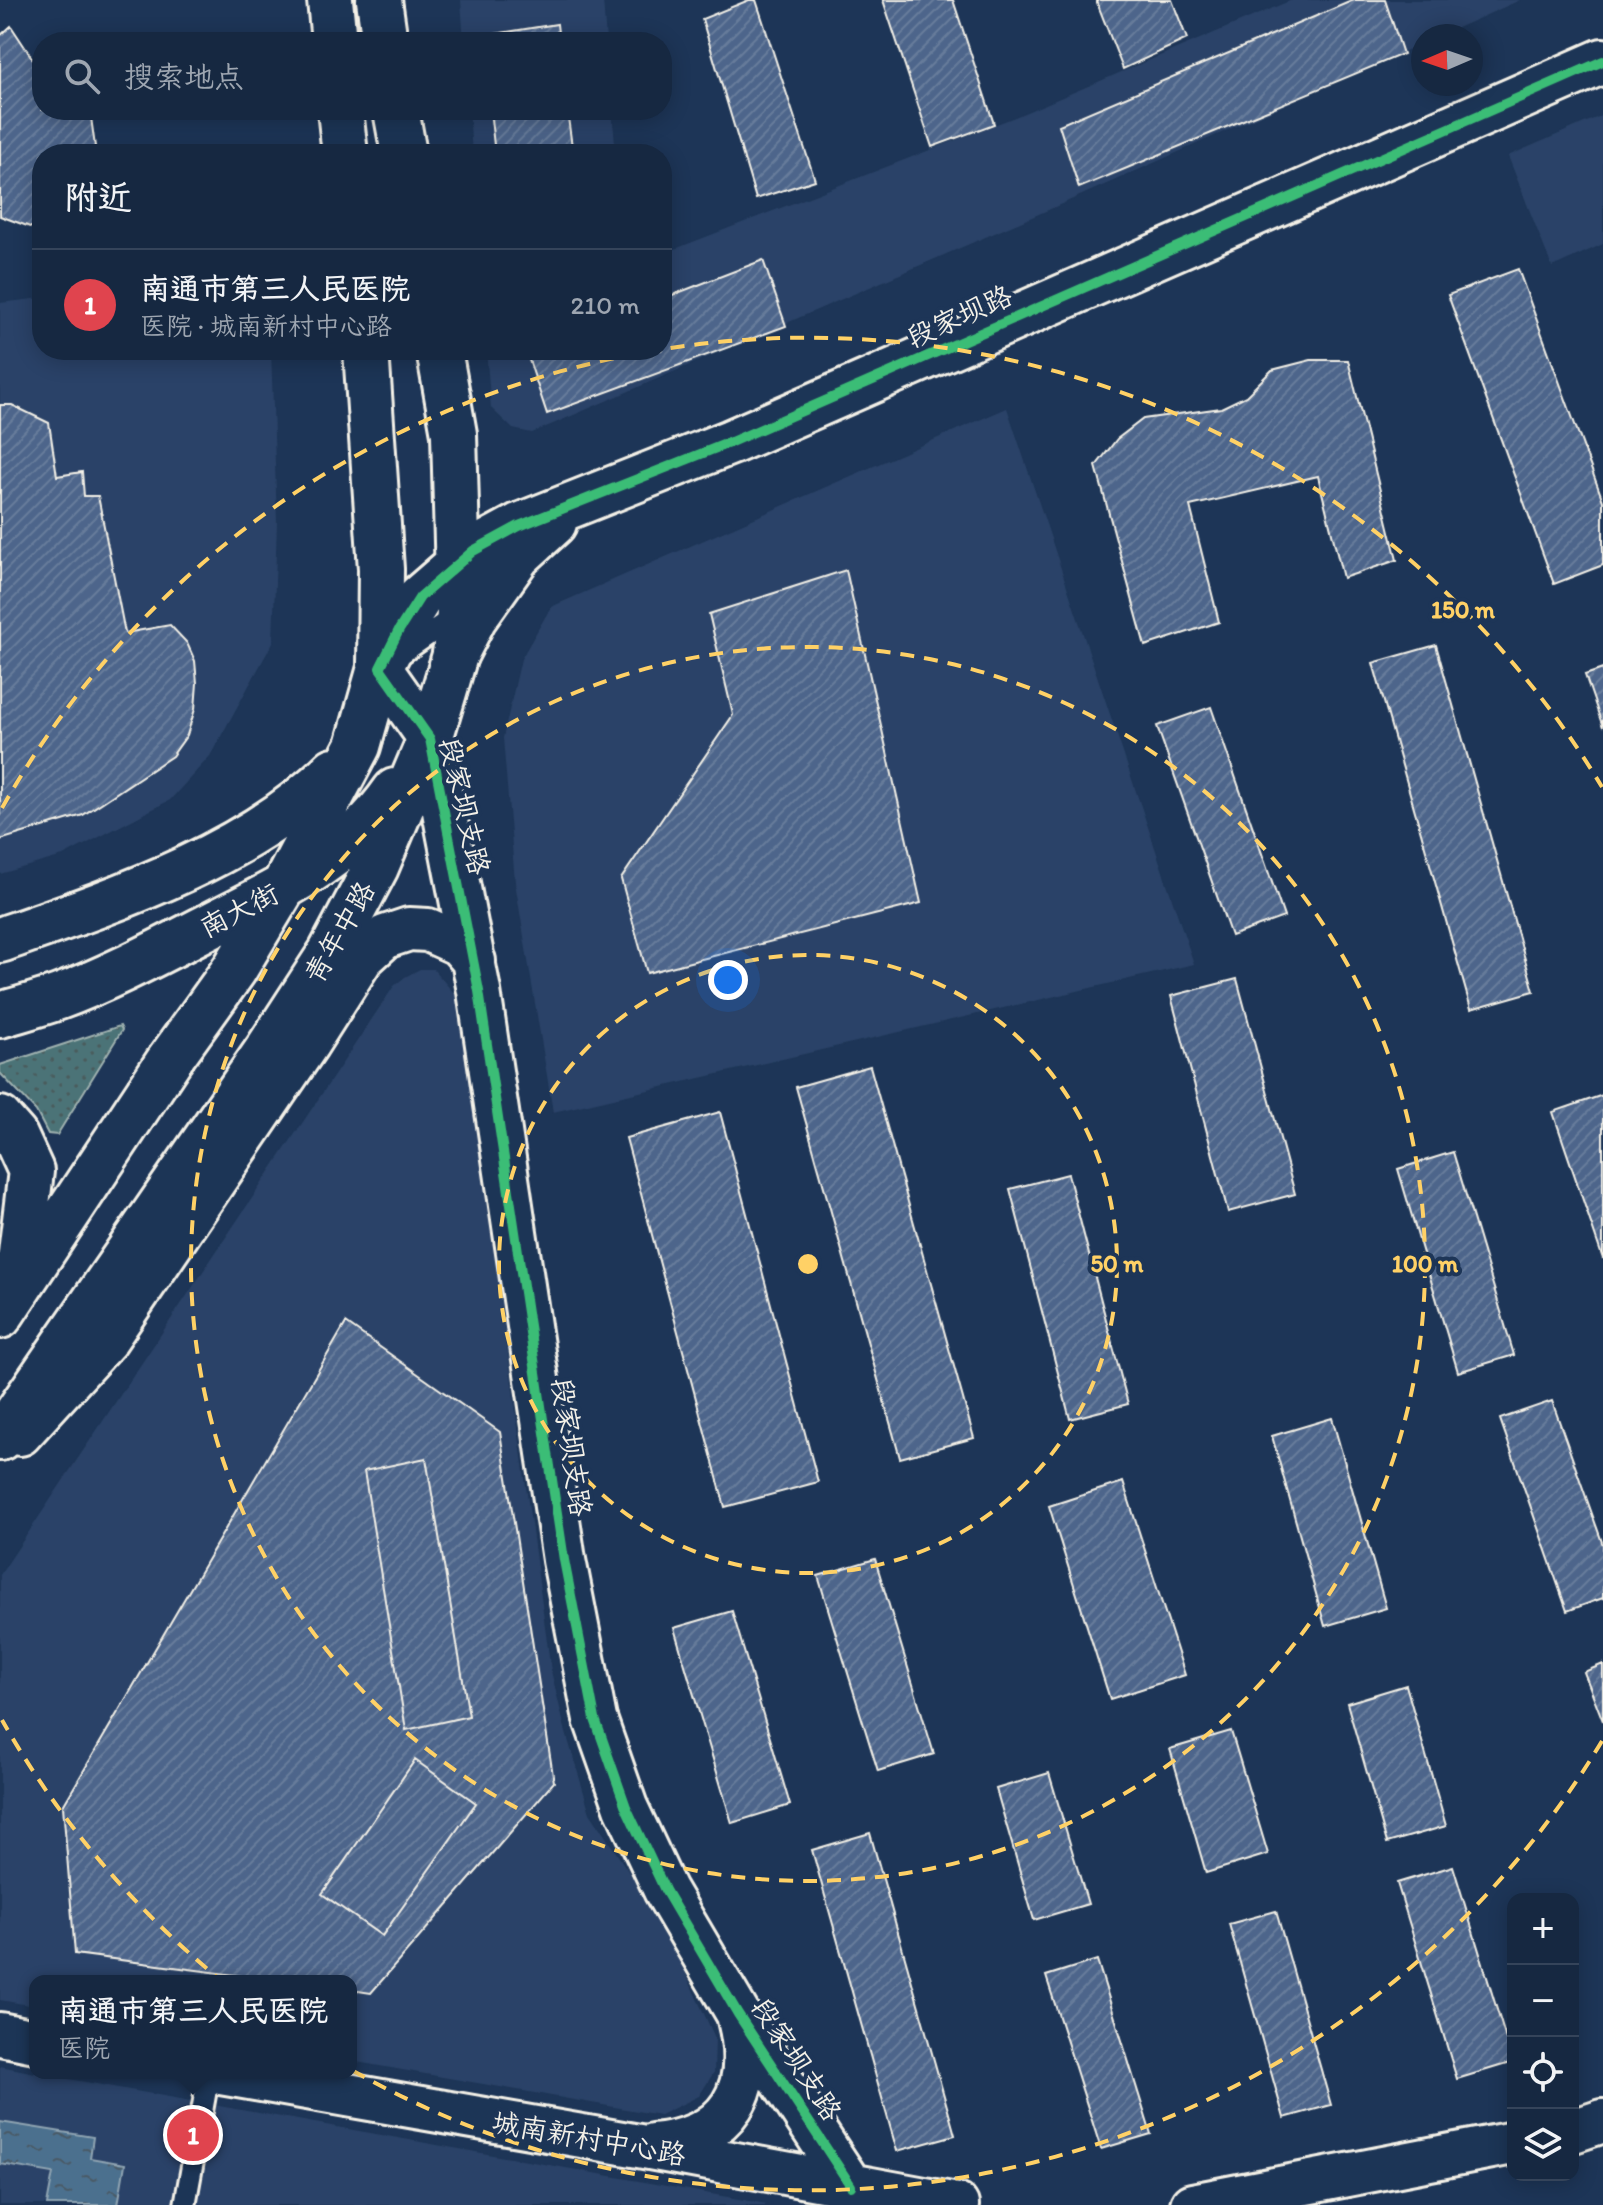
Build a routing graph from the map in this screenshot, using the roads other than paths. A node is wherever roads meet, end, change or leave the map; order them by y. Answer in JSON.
{"nodes":[{"id":1,"x":330,"y":0,"type":"edge"},
{"id":2,"x":379,"y":0,"type":"edge"},
{"id":3,"x":333,"y":32,"type":"edge"},
{"id":4,"x":384,"y":32,"type":"edge"},
{"id":5,"x":1603,"y":61,"type":"edge"},
{"id":6,"x":341,"y":120,"type":"edge"},
{"id":7,"x":398,"y":120,"type":"edge"},
{"id":8,"x":344,"y":144,"type":"edge"},
{"id":9,"x":402,"y":144,"type":"edge"},
{"id":10,"x":367,"y":360,"type":"edge"},
{"id":11,"x":441,"y":360,"type":"edge"},
{"id":12,"x":573,"y":505,"type":"junction"},
{"id":13,"x":457,"y":634,"type":"junction"},
{"id":14,"x":380,"y":668,"type":"junction"},
{"id":15,"x":430,"y":739,"type":"junction"},
{"id":16,"x":358,"y":746,"type":"junction"},
{"id":17,"x":283,"y":888,"type":"junction"},
{"id":18,"x":0,"y":940,"type":"edge"},
{"id":19,"x":474,"y":961,"type":"junction"},
{"id":20,"x":0,"y":1015,"type":"edge"},
{"id":21,"x":0,"y":1119,"type":"edge"},
{"id":22,"x":8,"y":1304,"type":"edge"},
{"id":23,"x":0,"y":1438,"type":"edge"},
{"id":24,"x":0,"y":1456,"type":"edge"},
{"id":25,"x":738,"y":2014,"type":"junction"},
{"id":26,"x":0,"y":2034,"type":"edge"},
{"id":27,"x":29,"y":2040,"type":"edge"},
{"id":28,"x":208,"y":2079,"type":"edge"},
{"id":29,"x":255,"y":2079,"type":"edge"},
{"id":30,"x":1603,"y":2121,"type":"edge"},
{"id":31,"x":1579,"y":2129,"type":"edge"},
{"id":32,"x":1507,"y":2144,"type":"edge"},
{"id":33,"x":639,"y":2146,"type":"junction"},
{"id":34,"x":851,"y":2186,"type":"junction"},
{"id":35,"x":185,"y":2205,"type":"edge"},
{"id":36,"x":957,"y":2205,"type":"edge"},
{"id":37,"x":1192,"y":2205,"type":"edge"}],
"edges":[{"from":1,"to":3,"type":"main road"},
{"from":2,"to":4,"type":"main road"},
{"from":5,"to":12,"type":"main road","name":"段家坝路"},
{"from":6,"to":8,"type":"main road"},
{"from":7,"to":9,"type":"main road"},
{"from":10,"to":14,"type":"main road"},
{"from":11,"to":13,"type":"main road","name":"青年中路"},
{"from":12,"to":13,"type":"main road","name":"段家坝路"},
{"from":12,"to":14,"type":"main road","name":"段家坝路"},
{"from":13,"to":14,"type":"lane","name":"段家坝路"},
{"from":13,"to":15,"type":"main road","name":"青年中路"},
{"from":14,"to":15,"type":"street","name":"段家坝支路"},
{"from":14,"to":16,"type":"main road"},
{"from":15,"to":17,"type":"main road","name":"南大街"},
{"from":15,"to":19,"type":"street","name":"段家坝支路"},
{"from":15,"to":23,"type":"main road","name":"青年中路"},
{"from":16,"to":17,"type":"main road"},
{"from":16,"to":18,"type":"main road"},
{"from":17,"to":20,"type":"main road","name":"南大街"},
{"from":17,"to":22,"type":"main road"},
{"from":19,"to":24,"type":"street"},
{"from":19,"to":25,"type":"street","name":"段家坝支路"},
{"from":21,"to":22,"type":"main road"},
{"from":25,"to":33,"type":"street"},
{"from":25,"to":34,"type":"street","name":"段家坝支路"},
{"from":26,"to":27,"type":"street"},
{"from":28,"to":35,"type":"lane"},
{"from":29,"to":33,"type":"street","name":"城南新村中心路"},
{"from":30,"to":31,"type":"street"},
{"from":32,"to":37,"type":"street"},
{"from":33,"to":34,"type":"street","name":"城南新村中心路"},
{"from":34,"to":36,"type":"street","name":"城南新村中心路"}]}
